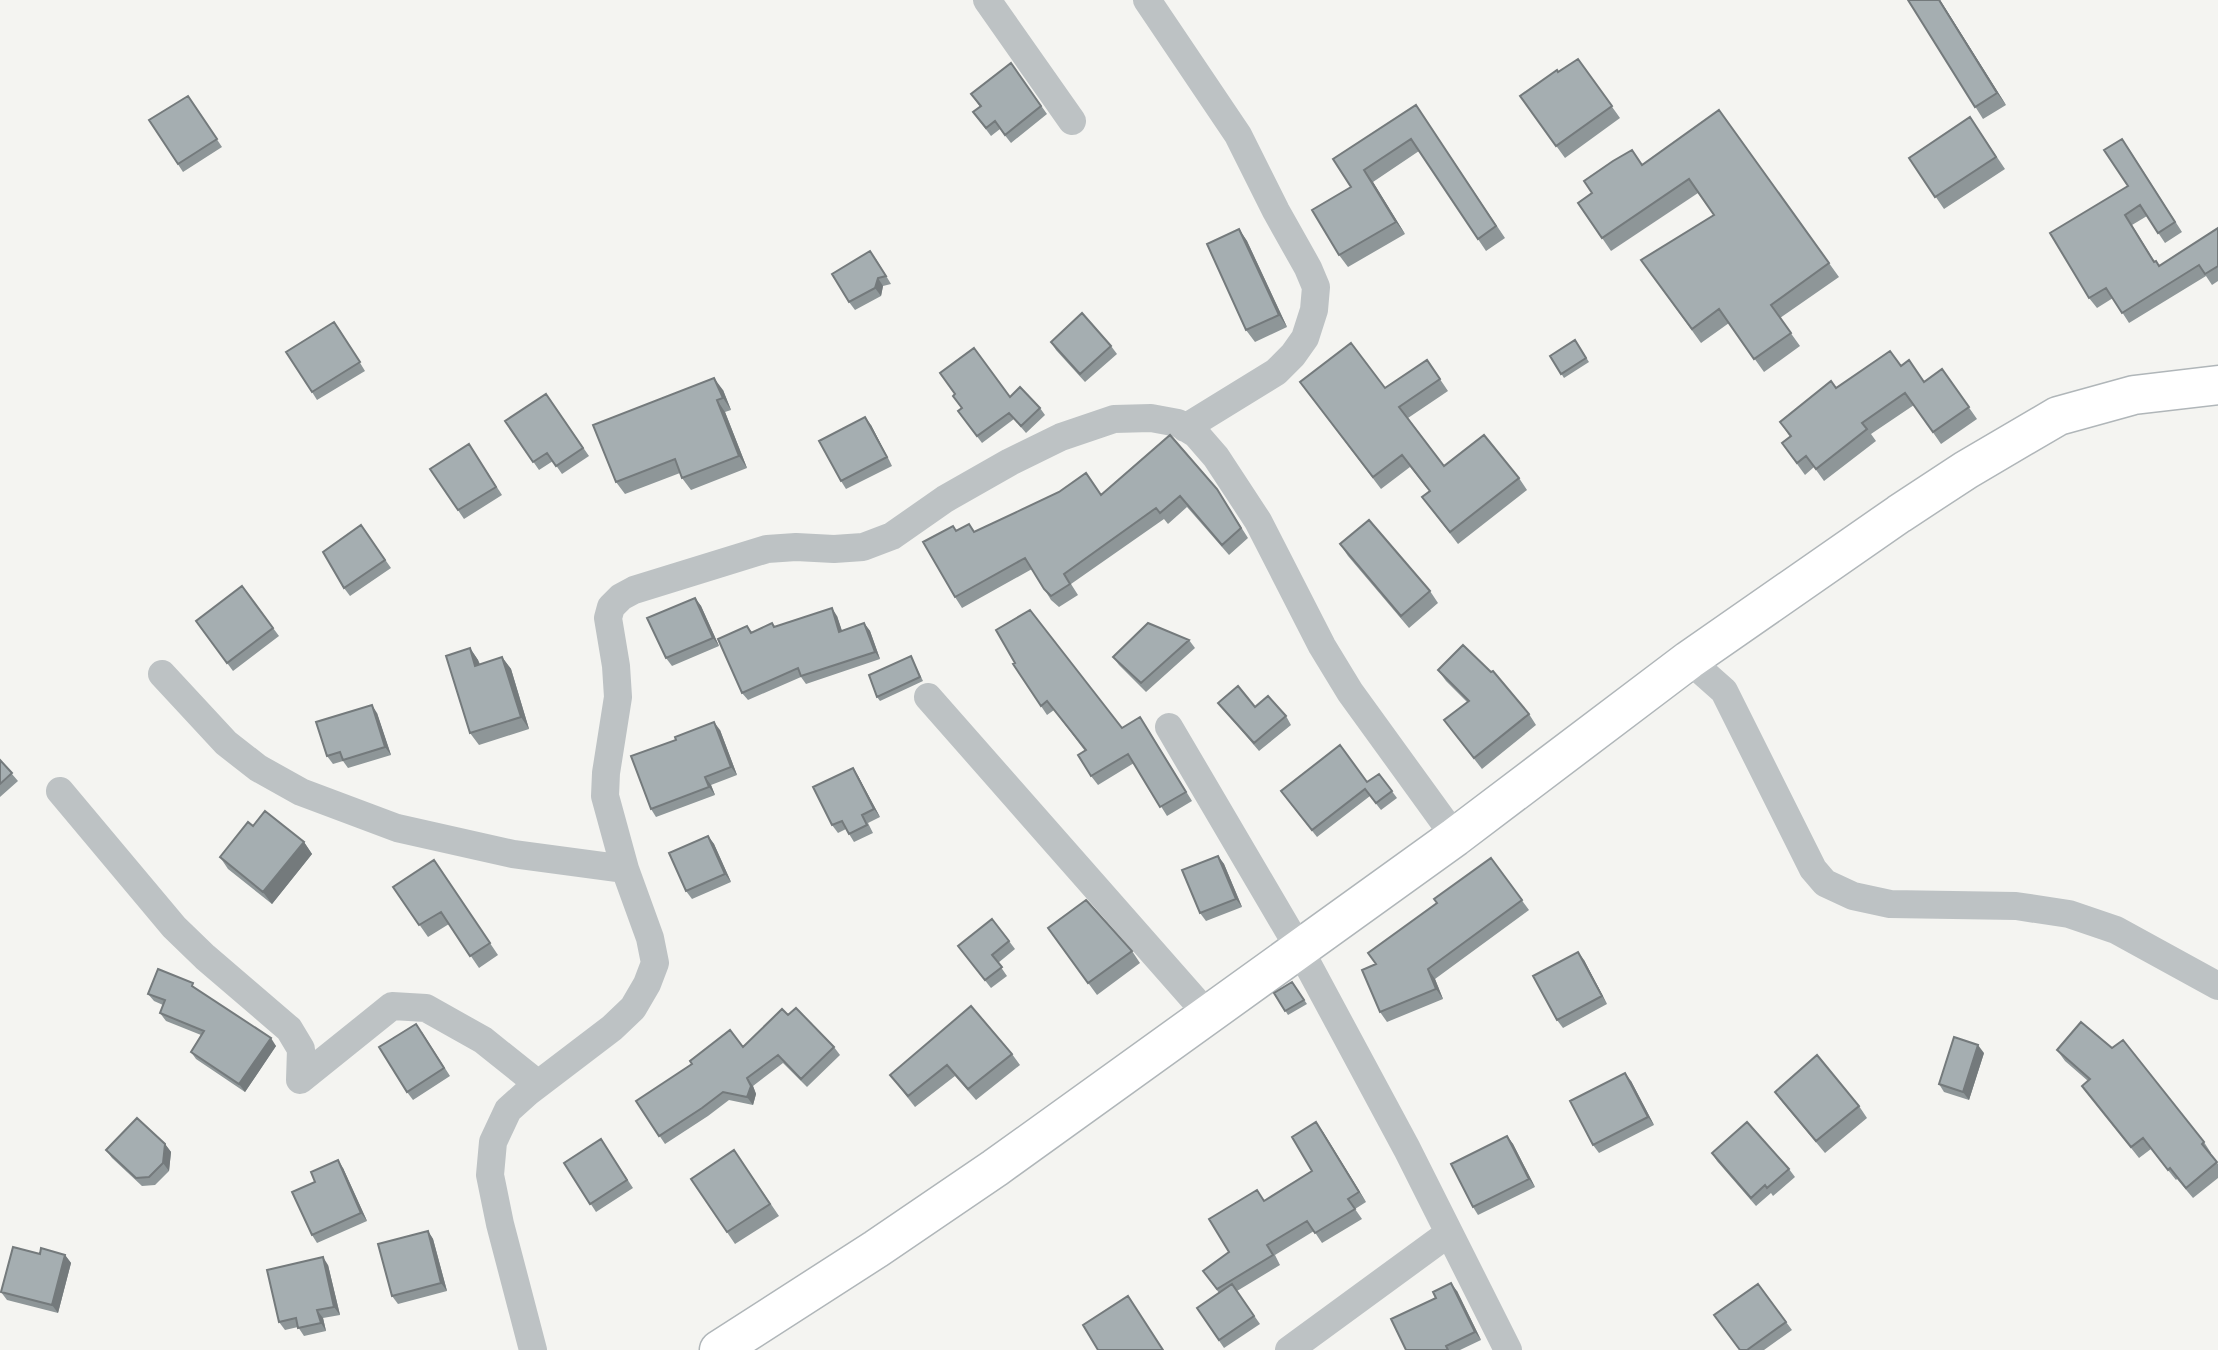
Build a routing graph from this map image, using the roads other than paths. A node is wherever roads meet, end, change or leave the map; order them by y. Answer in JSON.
{"nodes":[{"id":1,"x":987,"y":0,"type":"edge"},
{"id":2,"x":1147,"y":0,"type":"edge"},
{"id":3,"x":1072,"y":121,"type":"dead end"},
{"id":4,"x":2218,"y":385,"type":"edge"},
{"id":5,"x":1185,"y":428,"type":"junction"},
{"id":6,"x":1689,"y":660,"type":"junction"},
{"id":7,"x":162,"y":674,"type":"dead end"},
{"id":8,"x":928,"y":697,"type":"dead end"},
{"id":9,"x":1168,"y":727,"type":"dead end"},
{"id":10,"x":60,"y":791,"type":"dead end"},
{"id":11,"x":1455,"y":838,"type":"junction"},
{"id":12,"x":625,"y":869,"type":"junction"},
{"id":13,"x":1300,"y":950,"type":"junction"},
{"id":14,"x":2218,"y":986,"type":"edge"},
{"id":15,"x":1208,"y":1015,"type":"junction"},
{"id":16,"x":538,"y":1084,"type":"junction"},
{"id":17,"x":1449,"y":1233,"type":"junction"},
{"id":18,"x":533,"y":1350,"type":"edge"},
{"id":19,"x":719,"y":1350,"type":"edge"},
{"id":20,"x":1289,"y":1350,"type":"edge"},
{"id":21,"x":1508,"y":1350,"type":"edge"}],
"edges":[{"from":1,"to":3,"type":"street"},
{"from":2,"to":5,"type":"street"},
{"from":4,"to":6,"type":"street"},
{"from":5,"to":11,"type":"street"},
{"from":5,"to":12,"type":"street"},
{"from":6,"to":11,"type":"street"},
{"from":6,"to":14,"type":"street"},
{"from":7,"to":12,"type":"street"},
{"from":8,"to":15,"type":"street"},
{"from":9,"to":13,"type":"street"},
{"from":10,"to":16,"type":"street"},
{"from":11,"to":13,"type":"street"},
{"from":12,"to":16,"type":"street"},
{"from":13,"to":15,"type":"street"},
{"from":13,"to":17,"type":"street"},
{"from":15,"to":19,"type":"street"},
{"from":16,"to":18,"type":"street"},
{"from":17,"to":20,"type":"street"},
{"from":17,"to":21,"type":"street"}]}
